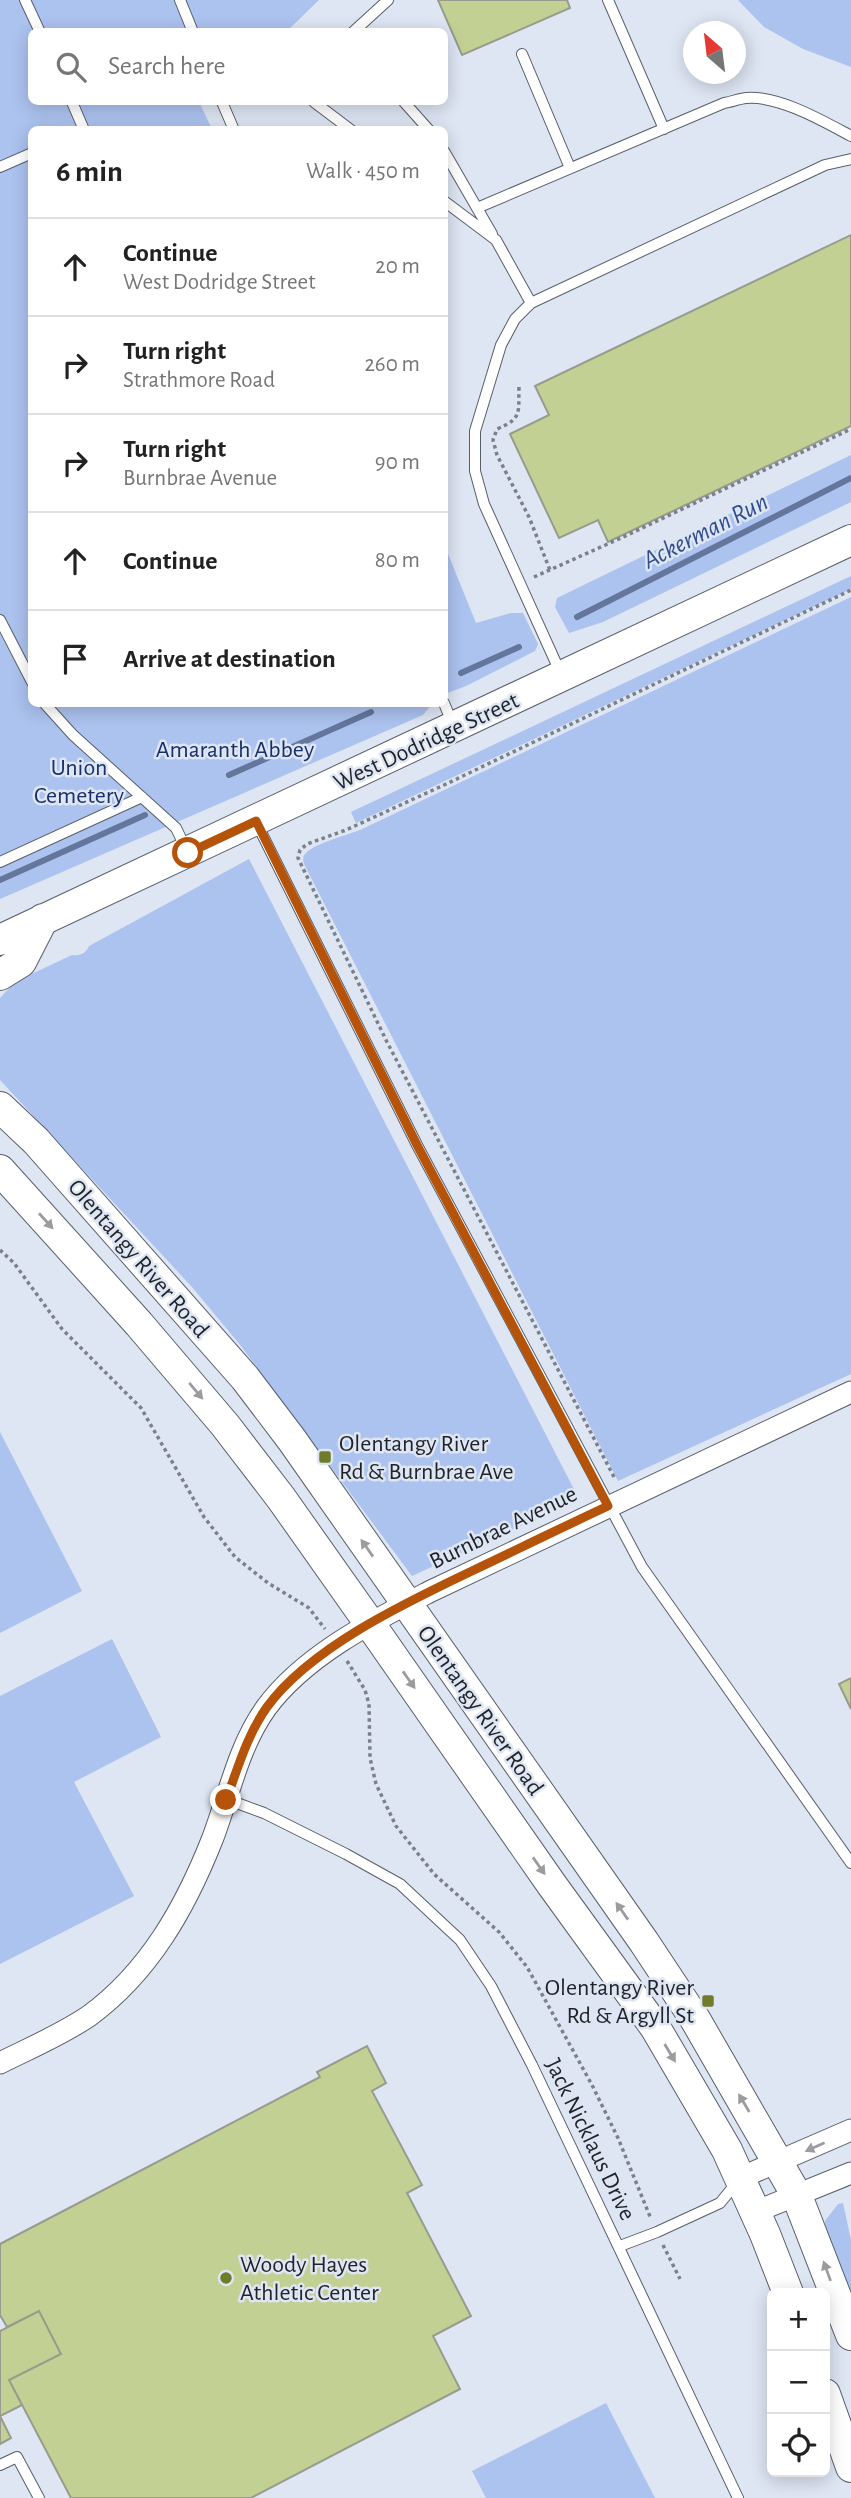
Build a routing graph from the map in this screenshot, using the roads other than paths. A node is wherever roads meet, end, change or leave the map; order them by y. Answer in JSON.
{"nodes":[{"id":1,"x":25,"y":0,"type":"edge"},
{"id":2,"x":180,"y":0,"type":"edge"},
{"id":3,"x":388,"y":0,"type":"edge"},
{"id":4,"x":608,"y":0,"type":"edge"},
{"id":5,"x":38,"y":28,"type":"edge"},
{"id":6,"x":191,"y":28,"type":"edge"},
{"id":7,"x":357,"y":28,"type":"edge"},
{"id":8,"x":522,"y":54,"type":"dead end"},
{"id":9,"x":73,"y":105,"type":"edge"},
{"id":10,"x":223,"y":105,"type":"edge"},
{"id":11,"x":318,"y":105,"type":"edge"},
{"id":12,"x":407,"y":105,"type":"edge"},
{"id":13,"x":83,"y":126,"type":"edge"},
{"id":14,"x":232,"y":126,"type":"edge"},
{"id":15,"x":346,"y":126,"type":"edge"},
{"id":16,"x":425,"y":126,"type":"edge"},
{"id":17,"x":664,"y":129,"type":"junction"},
{"id":18,"x":851,"y":136,"type":"edge"},
{"id":19,"x":28,"y":155,"type":"edge"},
{"id":20,"x":448,"y":158,"type":"edge"},
{"id":21,"x":851,"y":159,"type":"edge"},
{"id":22,"x":0,"y":166,"type":"edge"},
{"id":23,"x":570,"y":168,"type":"junction"},
{"id":24,"x":448,"y":204,"type":"edge"},
{"id":25,"x":477,"y":208,"type":"junction"},
{"id":26,"x":496,"y":240,"type":"junction"},
{"id":27,"x":531,"y":303,"type":"junction"},
{"id":28,"x":851,"y":540,"type":"edge"},
{"id":29,"x":0,"y":620,"type":"edge"},
{"id":30,"x":4,"y":637,"type":"edge"},
{"id":31,"x":28,"y":676,"type":"edge"},
{"id":32,"x":562,"y":677,"type":"junction"},
{"id":33,"x":48,"y":707,"type":"edge"},
{"id":34,"x":449,"y":715,"type":"edge"},
{"id":35,"x":142,"y":797,"type":"junction"},
{"id":36,"x":256,"y":821,"type":"junction"},
{"id":37,"x":188,"y":853,"type":"junction"},
{"id":38,"x":0,"y":862,"type":"edge"},
{"id":39,"x":112,"y":888,"type":"junction"},
{"id":40,"x":0,"y":919,"type":"edge"},
{"id":41,"x":43,"y":919,"type":"junction"},
{"id":42,"x":0,"y":940,"type":"edge"},
{"id":43,"x":0,"y":975,"type":"edge"},
{"id":44,"x":0,"y":1094,"type":"edge"},
{"id":45,"x":0,"y":1107,"type":"edge"},
{"id":46,"x":36,"y":1141,"type":"junction"},
{"id":47,"x":0,"y":1170,"type":"edge"},
{"id":48,"x":851,"y":1392,"type":"edge"},
{"id":49,"x":608,"y":1506,"type":"junction"},
{"id":50,"x":406,"y":1604,"type":"junction"},
{"id":51,"x":370,"y":1623,"type":"junction"},
{"id":52,"x":226,"y":1800,"type":"junction"},
{"id":53,"x":851,"y":1863,"type":"edge"},
{"id":54,"x":0,"y":2063,"type":"edge"},
{"id":55,"x":851,"y":2130,"type":"edge"},
{"id":56,"x":778,"y":2162,"type":"junction"},
{"id":57,"x":851,"y":2173,"type":"edge"},
{"id":58,"x":797,"y":2196,"type":"junction"},
{"id":59,"x":743,"y":2201,"type":"junction"},
{"id":60,"x":720,"y":2203,"type":"junction"},
{"id":61,"x":620,"y":2246,"type":"junction"},
{"id":62,"x":786,"y":2288,"type":"edge"},
{"id":63,"x":851,"y":2335,"type":"edge"},
{"id":64,"x":830,"y":2407,"type":"edge"},
{"id":65,"x":0,"y":2465,"type":"edge"},
{"id":66,"x":851,"y":2467,"type":"edge"},
{"id":67,"x":39,"y":2498,"type":"edge"},
{"id":68,"x":738,"y":2498,"type":"edge"}],
"edges":[{"from":1,"to":5,"type":"lane"},
{"from":2,"to":6,"type":"lane"},
{"from":3,"to":7,"type":"lane"},
{"from":4,"to":17,"type":"lane"},
{"from":8,"to":23,"type":"lane"},
{"from":9,"to":13,"type":"lane"},
{"from":10,"to":14,"type":"lane"},
{"from":11,"to":15,"type":"lane"},
{"from":12,"to":16,"type":"lane"},
{"from":17,"to":18,"type":"lane"},
{"from":17,"to":23,"type":"lane"},
{"from":19,"to":22,"type":"lane"},
{"from":20,"to":25,"type":"lane"},
{"from":21,"to":27,"type":"lane"},
{"from":23,"to":25,"type":"lane"},
{"from":24,"to":26,"type":"lane"},
{"from":25,"to":26,"type":"lane"},
{"from":26,"to":27,"type":"lane"},
{"from":27,"to":32,"type":"lane"},
{"from":28,"to":32,"type":"main road","name":"West Dodridge Street"},
{"from":29,"to":30,"type":"lane"},
{"from":30,"to":31,"type":"lane"},
{"from":32,"to":34,"type":"main road","name":"West Dodridge Street"},
{"from":33,"to":35,"type":"lane"},
{"from":34,"to":36,"type":"main road","name":"West Dodridge Street"},
{"from":35,"to":37,"type":"lane"},
{"from":35,"to":38,"type":"lane"},
{"from":36,"to":37,"type":"main road","name":"West Dodridge Street"},
{"from":36,"to":49,"type":"lane"},
{"from":37,"to":39,"type":"main road","name":"West Dodridge Street"},
{"from":39,"to":40,"type":"main road"},
{"from":39,"to":41,"type":"main road","name":"West Dodridge Street"},
{"from":41,"to":42,"type":"main road","name":"West Dodridge Street"},
{"from":41,"to":43,"type":"main road"},
{"from":44,"to":46,"type":"main road"},
{"from":45,"to":46,"type":"main road","name":"Olentangy River Road"},
{"from":50,"to":46,"type":"main road","name":"Olentangy River Road","one_way":true},
{"from":47,"to":51,"type":"main road","name":"Olentangy River Road","one_way":true},
{"from":48,"to":49,"type":"street","name":"Burnbrae Avenue"},
{"from":49,"to":50,"type":"street","name":"Burnbrae Avenue"},
{"from":49,"to":53,"type":"lane"},
{"from":50,"to":51,"type":"street","name":"Burnbrae Avenue"},
{"from":56,"to":50,"type":"main road","name":"Olentangy River Road","one_way":true},
{"from":51,"to":52,"type":"street","name":"Burnbrae Avenue"},
{"from":51,"to":59,"type":"main road","name":"Olentangy River Road","one_way":true},
{"from":52,"to":54,"type":"street","name":"Burnbrae Avenue"},
{"from":52,"to":61,"type":"lane","name":"Jack Nicklaus Drive"},
{"from":55,"to":56,"type":"street","one_way":true},
{"from":56,"to":58,"type":"main road","name":"Olentangy River Road"},
{"from":56,"to":59,"type":"street"},
{"from":57,"to":58,"type":"street"},
{"from":58,"to":59,"type":"street"},
{"from":63,"to":58,"type":"main road","name":"Olentangy River Road","one_way":true},
{"from":59,"to":60,"type":"lane"},
{"from":59,"to":60,"type":"lane"},
{"from":59,"to":62,"type":"main road","name":"Olentangy River Road"},
{"from":60,"to":61,"type":"lane"},
{"from":61,"to":68,"type":"lane","name":"Jack Nicklaus Drive"},
{"from":64,"to":66,"type":"main road"},
{"from":65,"to":67,"type":"lane"}]}
